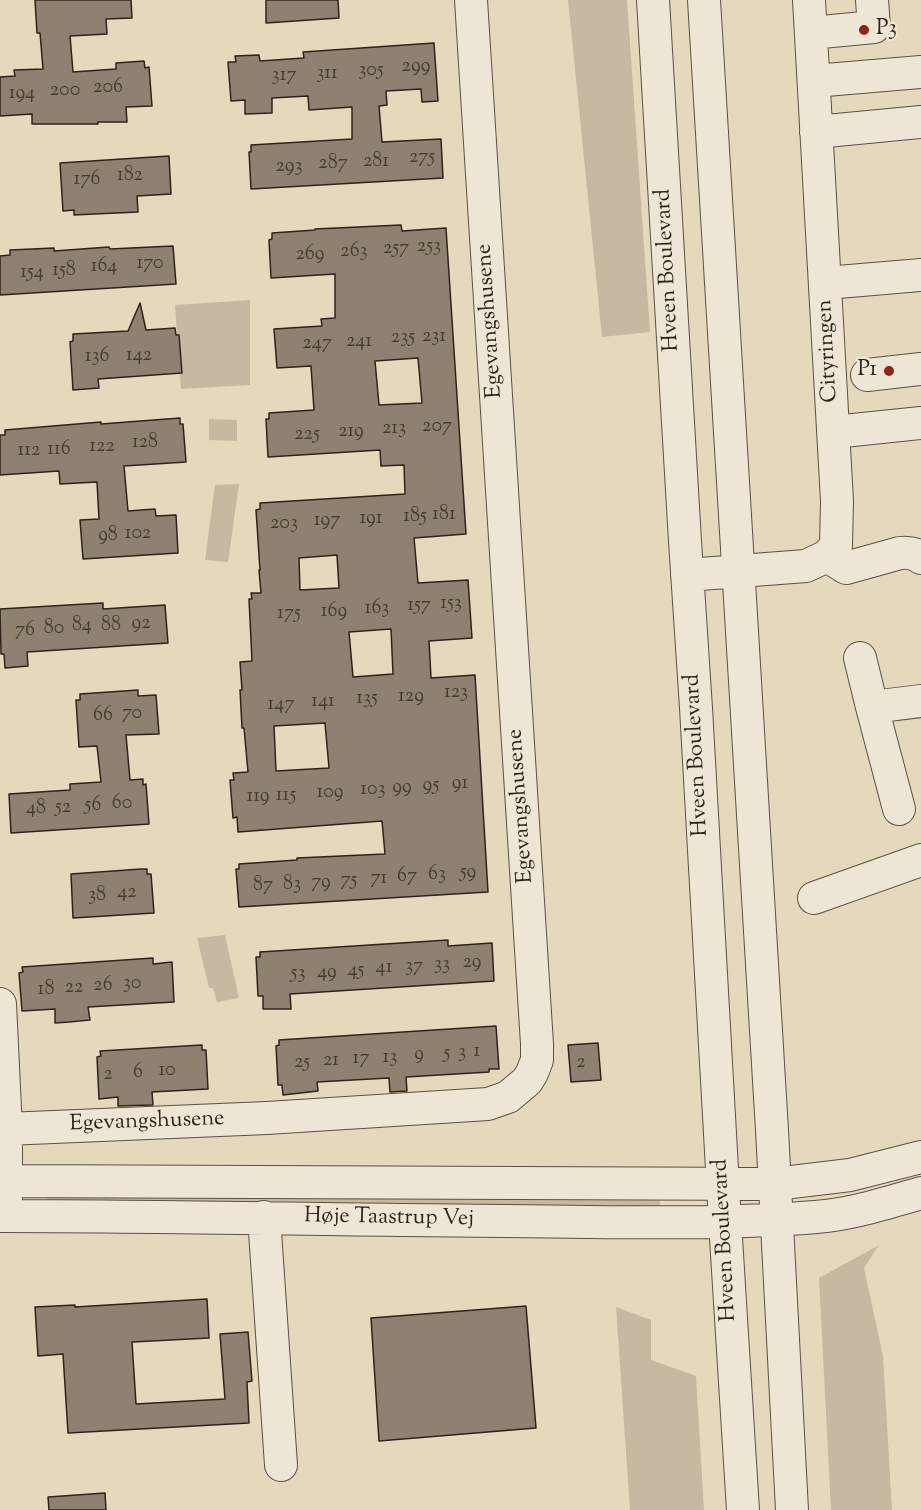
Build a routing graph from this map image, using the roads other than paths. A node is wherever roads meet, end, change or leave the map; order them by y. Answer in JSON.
{"nodes":[{"id":1,"x":471,"y":0,"type":"edge"},
{"id":2,"x":653,"y":0,"type":"edge"},
{"id":3,"x":704,"y":0,"type":"edge"},
{"id":4,"x":809,"y":0,"type":"edge"},
{"id":5,"x":872,"y":0,"type":"edge"},
{"id":6,"x":812,"y":33,"type":"junction"},
{"id":7,"x":921,"y":72,"type":"edge"},
{"id":8,"x":814,"y":81,"type":"junction"},
{"id":9,"x":921,"y":122,"type":"edge"},
{"id":10,"x":816,"y":132,"type":"junction"},
{"id":11,"x":921,"y":275,"type":"edge"},
{"id":12,"x":826,"y":283,"type":"junction"},
{"id":13,"x":921,"y":369,"type":"edge"},
{"id":14,"x":867,"y":375,"type":"dead end"},
{"id":15,"x":921,"y":423,"type":"edge"},
{"id":16,"x":834,"y":432,"type":"junction"},
{"id":17,"x":827,"y":556,"type":"junction"},
{"id":18,"x":921,"y":558,"type":"edge"},
{"id":19,"x":738,"y":572,"type":"junction"},
{"id":20,"x":687,"y":575,"type":"junction"},
{"id":21,"x":860,"y":658,"type":"dead end"},
{"id":22,"x":921,"y":701,"type":"edge"},
{"id":23,"x":872,"y":707,"type":"junction"},
{"id":24,"x":899,"y":809,"type":"dead end"},
{"id":25,"x":921,"y":860,"type":"edge"},
{"id":26,"x":814,"y":898,"type":"dead end"},
{"id":27,"x":0,"y":1004,"type":"edge"},
{"id":28,"x":3,"y":1112,"type":"edge"},
{"id":29,"x":921,"y":1157,"type":"edge"},
{"id":30,"x":3,"y":1181,"type":"edge"},
{"id":31,"x":723,"y":1184,"type":"junction"},
{"id":32,"x":775,"y":1184,"type":"junction"},
{"id":33,"x":921,"y":1193,"type":"edge"},
{"id":34,"x":3,"y":1216,"type":"edge"},
{"id":35,"x":264,"y":1217,"type":"junction"},
{"id":36,"x":777,"y":1220,"type":"junction"},
{"id":37,"x":725,"y":1222,"type":"junction"},
{"id":38,"x":281,"y":1465,"type":"dead end"},
{"id":39,"x":743,"y":1510,"type":"edge"},
{"id":40,"x":792,"y":1510,"type":"edge"}],
"edges":[{"from":1,"to":28,"type":"street","name":"Egevangshusene"},
{"from":2,"to":20,"type":"street","name":"Hveen Boulevard"},
{"from":3,"to":19,"type":"street"},
{"from":4,"to":6,"type":"street","name":"Cityringen"},
{"from":5,"to":6,"type":"street"},
{"from":6,"to":8,"type":"street","name":"Cityringen"},
{"from":7,"to":8,"type":"street"},
{"from":8,"to":10,"type":"street","name":"Cityringen"},
{"from":9,"to":10,"type":"street"},
{"from":10,"to":12,"type":"street","name":"Cityringen"},
{"from":11,"to":12,"type":"street"},
{"from":12,"to":16,"type":"street","name":"Cityringen"},
{"from":13,"to":14,"type":"street"},
{"from":15,"to":16,"type":"street"},
{"from":16,"to":17,"type":"street","name":"Cityringen"},
{"from":17,"to":18,"type":"street"},
{"from":17,"to":19,"type":"street"},
{"from":19,"to":20,"type":"street"},
{"from":19,"to":32,"type":"street"},
{"from":20,"to":31,"type":"street","name":"Hveen Boulevard"},
{"from":21,"to":23,"type":"street"},
{"from":22,"to":23,"type":"street"},
{"from":23,"to":24,"type":"street"},
{"from":25,"to":26,"type":"street"},
{"from":27,"to":28,"type":"street"},
{"from":28,"to":30,"type":"street"},
{"from":29,"to":32,"type":"street","name":"Høje Taastrup Vej"},
{"from":30,"to":31,"type":"street","name":"Høje Taastrup Vej"},
{"from":30,"to":34,"type":"street"},
{"from":31,"to":32,"type":"street","name":"Høje Taastrup Vej"},
{"from":31,"to":37,"type":"street","name":"Hveen Boulevard"},
{"from":32,"to":36,"type":"street"},
{"from":33,"to":36,"type":"street","name":"Høje Taastrup Vej"},
{"from":34,"to":35,"type":"street","name":"Høje Taastrup Vej"},
{"from":35,"to":37,"type":"street","name":"Høje Taastrup Vej"},
{"from":35,"to":38,"type":"street"},
{"from":36,"to":37,"type":"street","name":"Høje Taastrup Vej"},
{"from":36,"to":40,"type":"street"},
{"from":37,"to":39,"type":"street","name":"Hveen Boulevard"}]}
